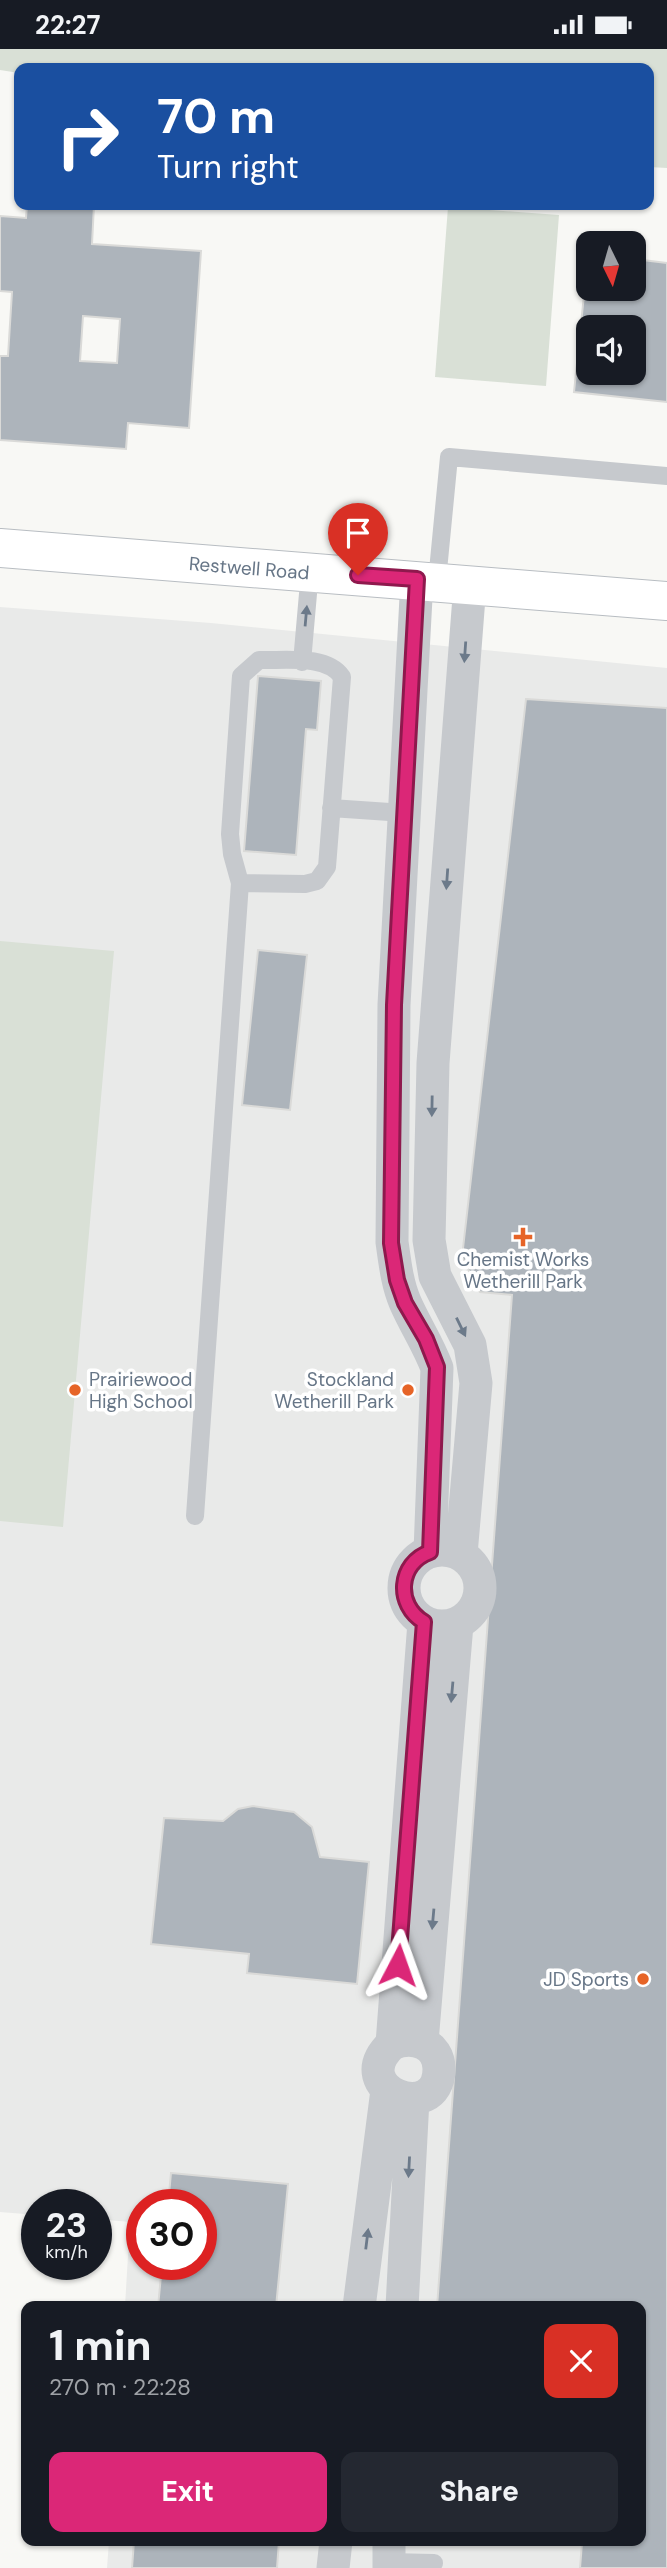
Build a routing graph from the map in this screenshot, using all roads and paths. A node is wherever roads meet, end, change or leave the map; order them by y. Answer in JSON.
{"nodes":[{"id":1,"x":667,"y":476,"type":"edge"},
{"id":2,"x":0,"y":548,"type":"edge"},
{"id":3,"x":310,"y":571,"type":"junction"},
{"id":4,"x":441,"y":581,"type":"junction"},
{"id":5,"x":667,"y":601,"type":"edge"},
{"id":6,"x":302,"y":662,"type":"junction"},
{"id":7,"x":331,"y":808,"type":"junction"},
{"id":8,"x":404,"y":813,"type":"junction"},
{"id":9,"x":240,"y":883,"type":"junction"},
{"id":10,"x":195,"y":1516,"type":"dead end"},
{"id":11,"x":445,"y":1553,"type":"junction"},
{"id":12,"x":424,"y":1622,"type":"junction"},
{"id":13,"x":457,"y":1624,"type":"junction"},
{"id":14,"x":407,"y":2043,"type":"junction"},
{"id":15,"x":400,"y":2094,"type":"junction"},
{"id":16,"x":360,"y":2301,"type":"edge"},
{"id":17,"x":402,"y":2301,"type":"edge"},
{"id":18,"x":335,"y":2546,"type":"edge"},
{"id":19,"x":389,"y":2557,"type":"edge"},
{"id":20,"x":434,"y":2563,"type":"dead end"},
{"id":21,"x":333,"y":2568,"type":"edge"}],
"edges":[{"from":1,"to":4,"type":"lane"},
{"from":2,"to":3,"type":"main road","name":"Restwell Road"},
{"from":3,"to":4,"type":"main road","name":"Restwell Road"},
{"from":6,"to":3,"type":"lane","one_way":true},
{"from":4,"to":5,"type":"main road","name":"Restwell Road"},
{"from":4,"to":8,"type":"street"},
{"from":4,"to":11,"type":"street","one_way":true},
{"from":6,"to":7,"type":"lane"},
{"from":6,"to":9,"type":"lane"},
{"from":7,"to":8,"type":"lane"},
{"from":7,"to":9,"type":"lane"},
{"from":8,"to":11,"type":"street"},
{"from":9,"to":10,"type":"lane"},
{"from":11,"to":12,"type":"street"},
{"from":11,"to":13,"type":"street"},
{"from":12,"to":13,"type":"street"},
{"from":12,"to":14,"type":"street"},
{"from":13,"to":14,"type":"street","one_way":true},
{"from":14,"to":15,"type":"street"},
{"from":14,"to":15,"type":"street"},
{"from":16,"to":15,"type":"street","one_way":true},
{"from":15,"to":17,"type":"street","one_way":true},
{"from":18,"to":21,"type":"street"},
{"from":19,"to":20,"type":"lane"}]}
